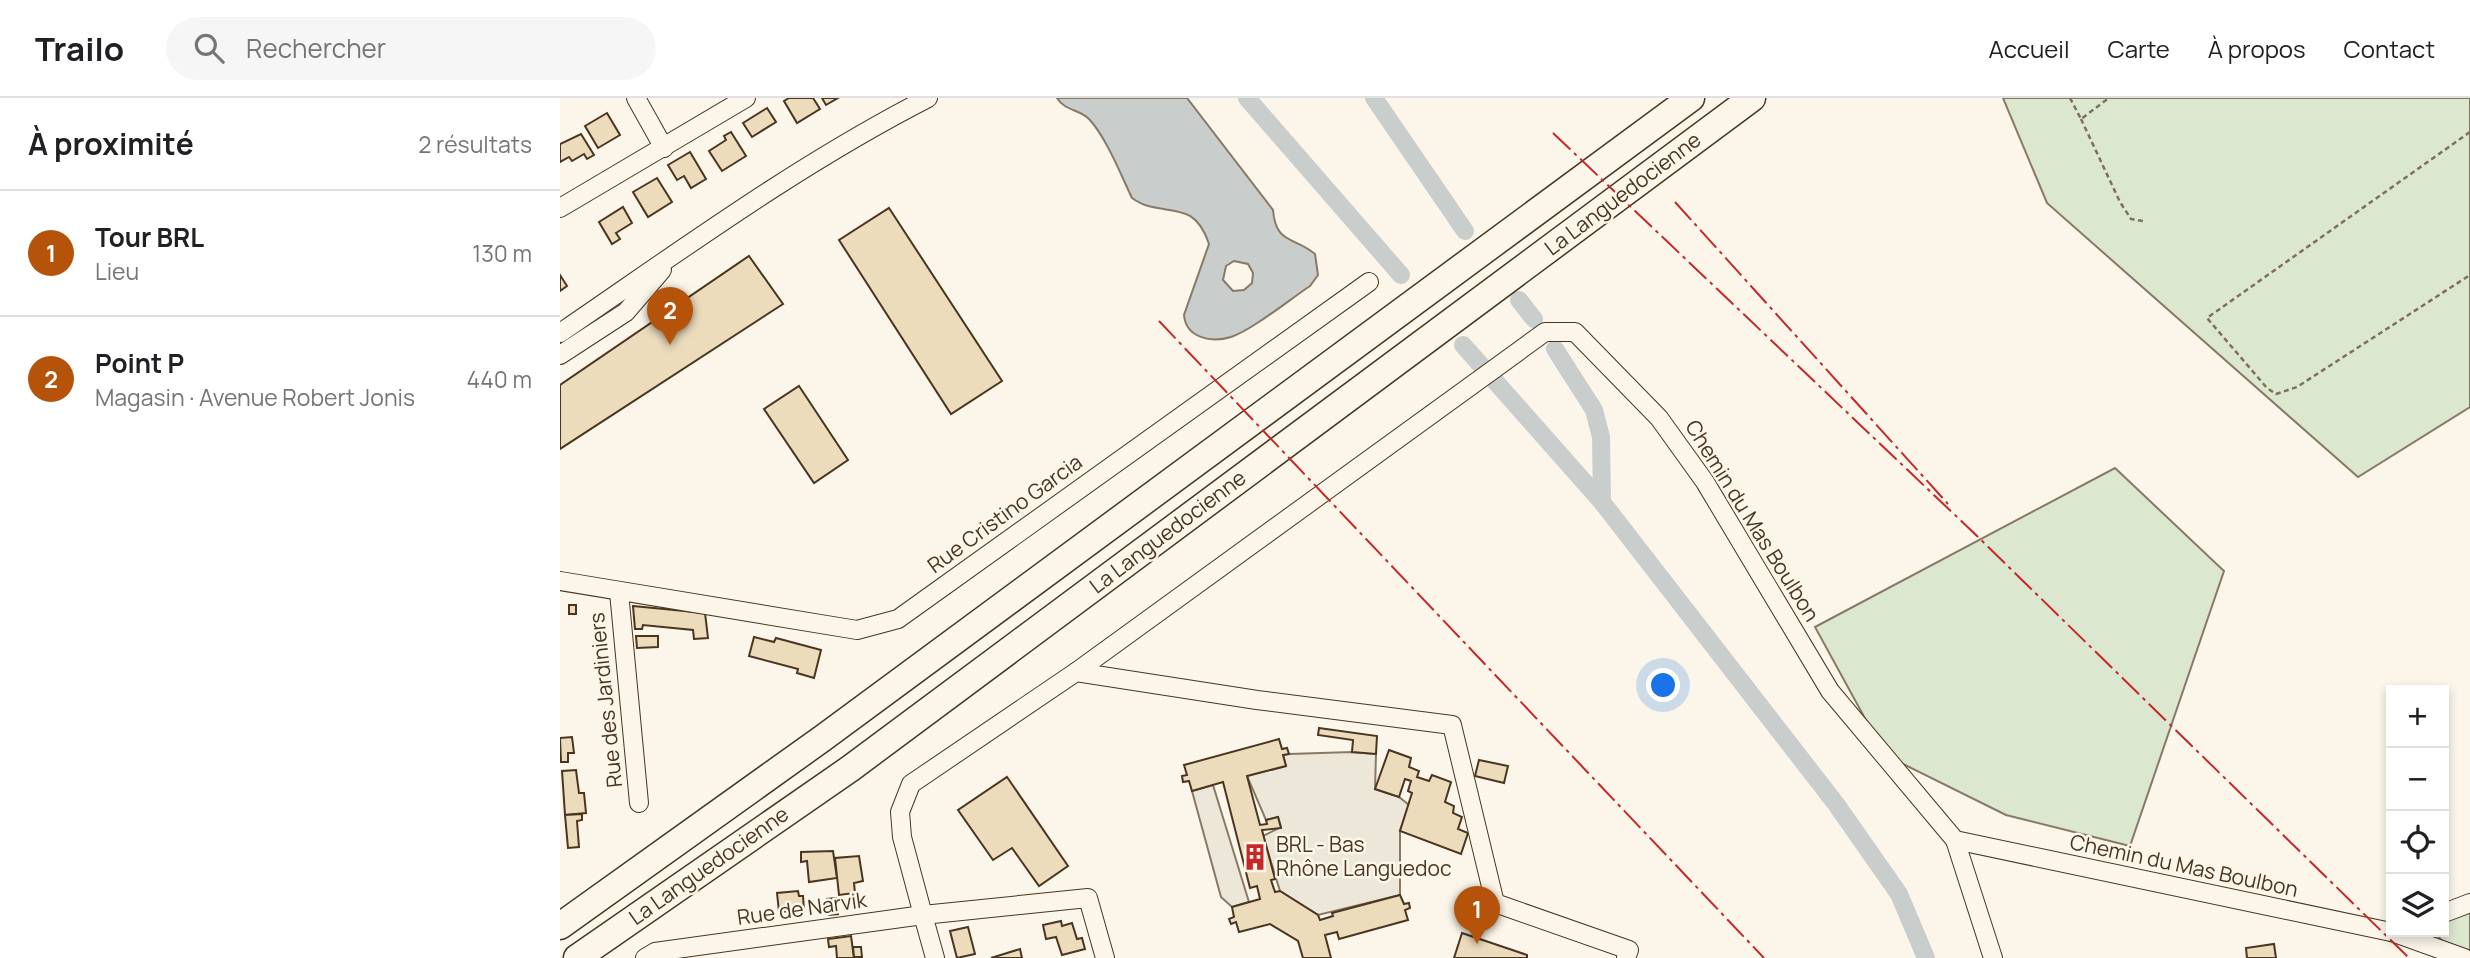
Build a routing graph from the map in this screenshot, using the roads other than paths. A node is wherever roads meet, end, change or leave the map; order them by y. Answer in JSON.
{"nodes":[{"id":1,"x":636,"y":98,"type":"edge"},
{"id":2,"x":746,"y":98,"type":"edge"},
{"id":3,"x":928,"y":98,"type":"edge"},
{"id":4,"x":1692,"y":98,"type":"edge"},
{"id":5,"x":1752,"y":98,"type":"edge"},
{"id":6,"x":664,"y":148,"type":"junction"},
{"id":7,"x":560,"y":208,"type":"edge"},
{"id":8,"x":678,"y":251,"type":"junction"},
{"id":9,"x":1369,"y":282,"type":"dead end"},
{"id":10,"x":567,"y":328,"type":"edge"},
{"id":11,"x":587,"y":337,"type":"junction"},
{"id":12,"x":560,"y":355,"type":"edge"},
{"id":13,"x":560,"y":581,"type":"edge"},
{"id":14,"x":619,"y":592,"type":"junction"},
{"id":15,"x":1076,"y":672,"type":"junction"},
{"id":16,"x":639,"y":803,"type":"dead end"},
{"id":17,"x":1955,"y":840,"type":"junction"},
{"id":18,"x":2470,"y":903,"type":"edge"},
{"id":19,"x":2449,"y":911,"type":"edge"},
{"id":20,"x":923,"y":915,"type":"junction"},
{"id":21,"x":560,"y":926,"type":"edge"},
{"id":22,"x":2386,"y":930,"type":"edge"},
{"id":23,"x":2407,"y":937,"type":"edge"},
{"id":24,"x":577,"y":958,"type":"edge"},
{"id":25,"x":645,"y":958,"type":"edge"},
{"id":26,"x":935,"y":958,"type":"edge"},
{"id":27,"x":1105,"y":958,"type":"edge"},
{"id":28,"x":1626,"y":958,"type":"edge"},
{"id":29,"x":1993,"y":958,"type":"edge"},
{"id":30,"x":2464,"y":958,"type":"edge"}],
"edges":[{"from":1,"to":6,"type":"street"},
{"from":2,"to":6,"type":"street"},
{"from":3,"to":8,"type":"street"},
{"from":4,"to":21,"type":"highway","name":"La Languedocienne"},
{"from":5,"to":24,"type":"highway","name":"La Languedocienne"},
{"from":6,"to":7,"type":"street"},
{"from":8,"to":10,"type":"street"},
{"from":8,"to":11,"type":"street"},
{"from":9,"to":14,"type":"street","name":"Rue Cristino Garcia"},
{"from":10,"to":11,"type":"street"},
{"from":11,"to":12,"type":"street"},
{"from":13,"to":14,"type":"street","name":"Rue Cristino Garcia"},
{"from":14,"to":16,"type":"street","name":"Rue des Jardiniers"},
{"from":15,"to":17,"type":"street","name":"Chemin du Mas Boulbon"},
{"from":15,"to":20,"type":"street","name":"Chemin du Mas Boulbon"},
{"from":15,"to":28,"type":"street"},
{"from":17,"to":22,"type":"street","name":"Chemin du Mas Boulbon"},
{"from":17,"to":29,"type":"street"},
{"from":18,"to":19,"type":"street"},
{"from":20,"to":25,"type":"street","name":"Rue de Narvik"},
{"from":20,"to":26,"type":"street"},
{"from":20,"to":27,"type":"street","name":"Rue de Narvik"},
{"from":23,"to":30,"type":"street","name":"Chemin du Mas Boulbon"}]}
